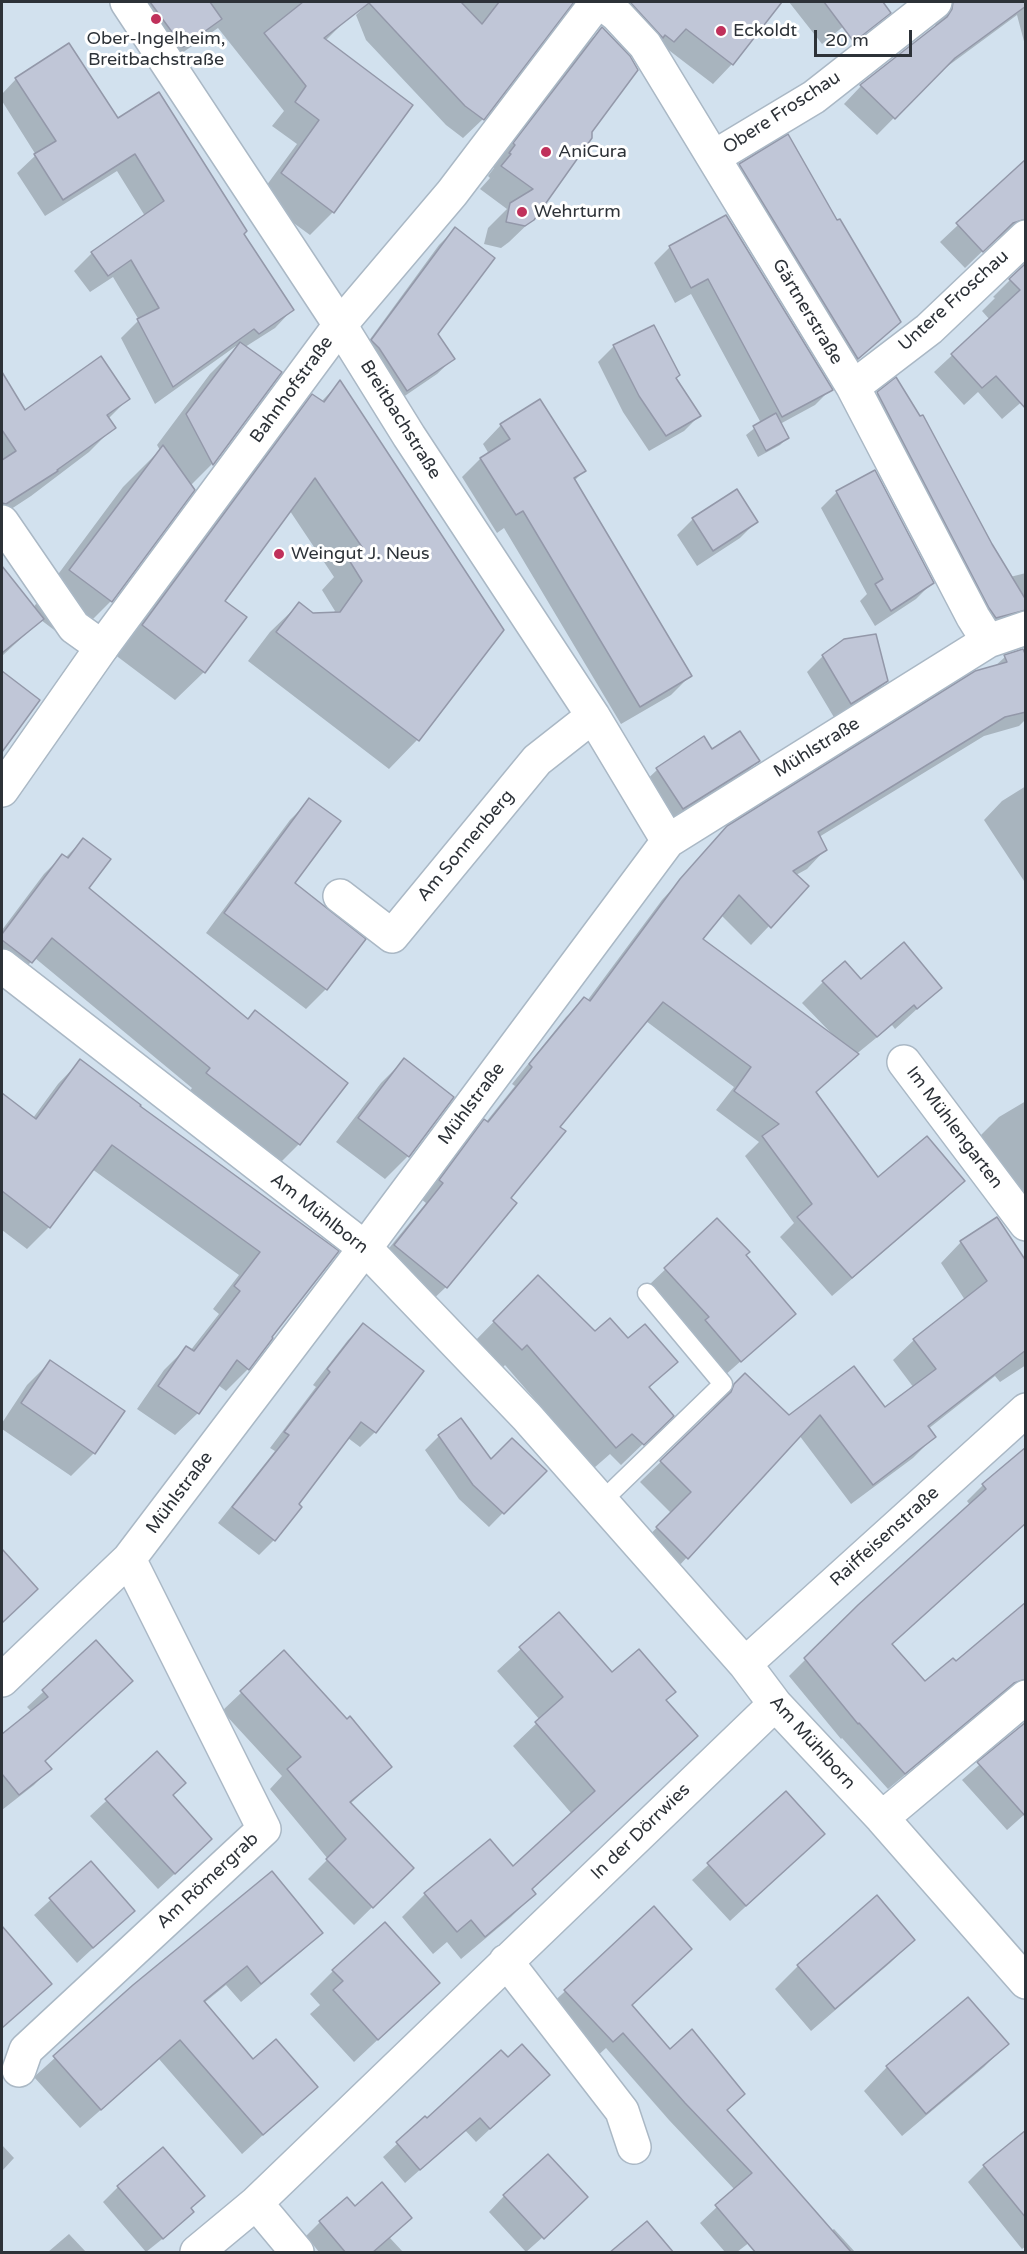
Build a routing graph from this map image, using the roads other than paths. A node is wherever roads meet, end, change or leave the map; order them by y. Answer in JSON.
{"nodes":[{"id":1,"x":127,"y":2,"type":"edge"},
{"id":2,"x":599,"y":2,"type":"edge"},
{"id":3,"x":935,"y":2,"type":"edge"},
{"id":4,"x":714,"y":158,"type":"junction"},
{"id":5,"x":1026,"y":237,"type":"edge"},
{"id":6,"x":340,"y":325,"type":"junction"},
{"id":7,"x":853,"y":387,"type":"junction"},
{"id":8,"x":2,"y":522,"type":"edge"},
{"id":9,"x":1026,"y":628,"type":"edge"},
{"id":10,"x":988,"y":641,"type":"junction"},
{"id":11,"x":102,"y":647,"type":"junction"},
{"id":12,"x":593,"y":716,"type":"junction"},
{"id":13,"x":2,"y":790,"type":"edge"},
{"id":14,"x":668,"y":841,"type":"junction"},
{"id":15,"x":340,"y":896,"type":"dead end"},
{"id":16,"x":2,"y":966,"type":"edge"},
{"id":17,"x":904,"y":1062,"type":"dead end"},
{"id":18,"x":1026,"y":1224,"type":"edge"},
{"id":19,"x":365,"y":1248,"type":"junction"},
{"id":20,"x":647,"y":1293,"type":"dead end"},
{"id":21,"x":1026,"y":1410,"type":"edge"},
{"id":22,"x":602,"y":1501,"type":"junction"},
{"id":23,"x":129,"y":1559,"type":"junction"},
{"id":24,"x":745,"y":1664,"type":"junction"},
{"id":25,"x":2,"y":1680,"type":"edge"},
{"id":26,"x":1026,"y":1697,"type":"edge"},
{"id":27,"x":775,"y":1704,"type":"junction"},
{"id":28,"x":882,"y":1818,"type":"junction"},
{"id":29,"x":506,"y":1961,"type":"junction"},
{"id":30,"x":1026,"y":1982,"type":"edge"},
{"id":31,"x":19,"y":2070,"type":"dead end"},
{"id":32,"x":634,"y":2147,"type":"dead end"},
{"id":33,"x":256,"y":2203,"type":"junction"},
{"id":34,"x":196,"y":2253,"type":"edge"},
{"id":35,"x":297,"y":2253,"type":"edge"}],
"edges":[{"from":1,"to":6,"type":"street","name":"Breitbachstraße"},
{"from":2,"to":4,"type":"street","name":"Gärtnerstraße"},
{"from":2,"to":6,"type":"street","name":"Bahnhofstraße"},
{"from":3,"to":4,"type":"street","name":"Obere Froschau"},
{"from":4,"to":7,"type":"street","name":"Gärtnerstraße"},
{"from":5,"to":7,"type":"street","name":"Untere Froschau"},
{"from":6,"to":11,"type":"street","name":"Bahnhofstraße"},
{"from":6,"to":12,"type":"street","name":"Breitbachstraße"},
{"from":7,"to":10,"type":"street","name":"Gärtnerstraße"},
{"from":8,"to":11,"type":"street"},
{"from":9,"to":10,"type":"street","name":"Mühlstraße"},
{"from":10,"to":14,"type":"street","name":"Mühlstraße"},
{"from":11,"to":13,"type":"street","name":"Bahnhofstraße"},
{"from":12,"to":14,"type":"street","name":"Breitbachstraße"},
{"from":12,"to":15,"type":"street","name":"Am Sonnenberg"},
{"from":14,"to":19,"type":"street","name":"Mühlstraße"},
{"from":16,"to":19,"type":"street","name":"Am Mühlborn"},
{"from":17,"to":18,"type":"street","name":"Im Mühlengarten"},
{"from":19,"to":22,"type":"street","name":"Am Mühlborn"},
{"from":19,"to":23,"type":"street","name":"Mühlstraße"},
{"from":20,"to":22,"type":"lane"},
{"from":21,"to":24,"type":"street","name":"Raiffeisenstraße"},
{"from":22,"to":24,"type":"street","name":"Am Mühlborn"},
{"from":23,"to":25,"type":"street","name":"Mühlstraße"},
{"from":23,"to":31,"type":"street","name":"Am Römergrab"},
{"from":24,"to":27,"type":"street","name":"Am Mühlborn"},
{"from":26,"to":28,"type":"street"},
{"from":27,"to":28,"type":"street","name":"Am Mühlborn"},
{"from":27,"to":29,"type":"street","name":"In der Dörrwies"},
{"from":28,"to":30,"type":"street","name":"Am Mühlborn"},
{"from":29,"to":32,"type":"street"},
{"from":29,"to":33,"type":"street","name":"In der Dörrwies"},
{"from":33,"to":34,"type":"street","name":"In der Dörrwies"},
{"from":33,"to":35,"type":"street"}]}
